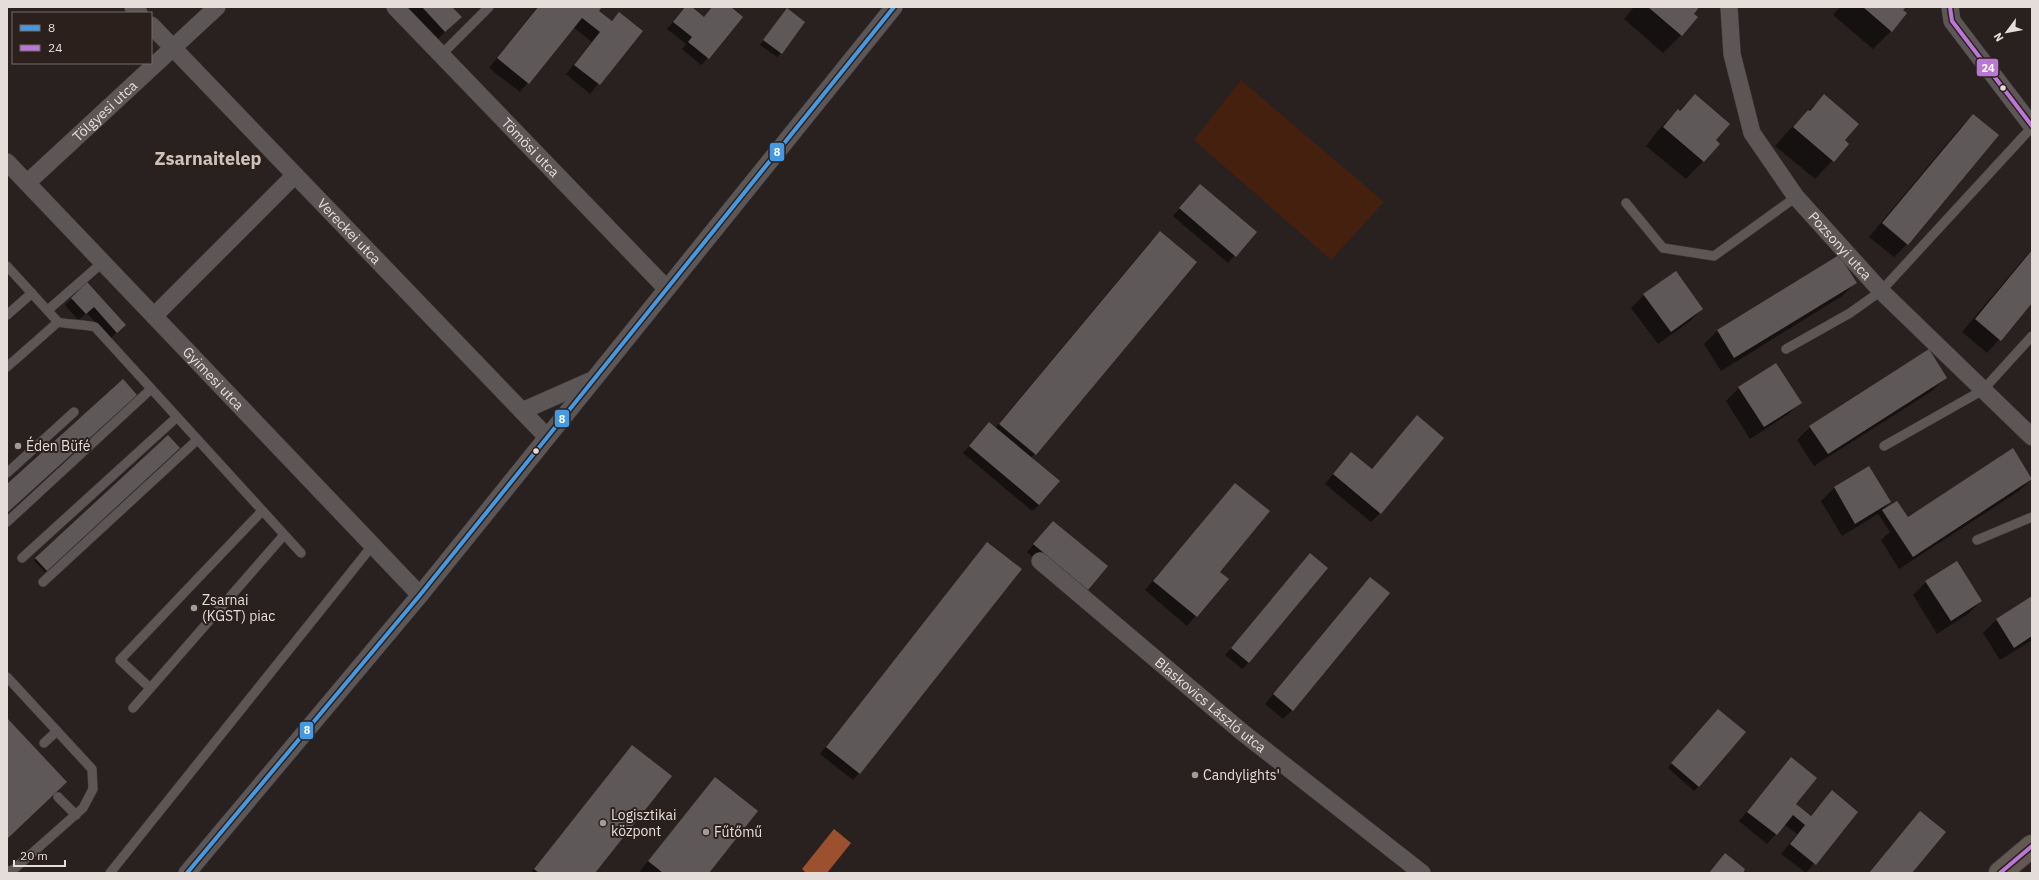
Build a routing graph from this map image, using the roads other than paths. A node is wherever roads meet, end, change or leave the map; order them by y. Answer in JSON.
{"nodes":[{"id":1,"x":217,"y":7,"type":"edge"},
{"id":2,"x":395,"y":7,"type":"edge"},
{"id":3,"x":490,"y":7,"type":"edge"},
{"id":4,"x":894,"y":7,"type":"edge"},
{"id":5,"x":1729,"y":7,"type":"edge"},
{"id":6,"x":1950,"y":7,"type":"edge"},
{"id":7,"x":152,"y":26,"type":"edge"},
{"id":8,"x":172,"y":47,"type":"junction"},
{"id":9,"x":441,"y":55,"type":"junction"},
{"id":10,"x":2032,"y":126,"type":"edge"},
{"id":11,"x":7,"y":162,"type":"edge"},
{"id":12,"x":295,"y":175,"type":"junction"},
{"id":13,"x":27,"y":183,"type":"junction"},
{"id":14,"x":1796,"y":197,"type":"junction"},
{"id":15,"x":1626,"y":203,"type":"dead end"},
{"id":16,"x":103,"y":262,"type":"junction"},
{"id":17,"x":7,"y":266,"type":"edge"},
{"id":18,"x":666,"y":288,"type":"junction"},
{"id":19,"x":1881,"y":291,"type":"junction"},
{"id":20,"x":32,"y":293,"type":"junction"},
{"id":21,"x":48,"y":310,"type":"junction"},
{"id":22,"x":7,"y":315,"type":"edge"},
{"id":23,"x":154,"y":316,"type":"junction"},
{"id":24,"x":58,"y":322,"type":"junction"},
{"id":25,"x":2032,"y":336,"type":"edge"},
{"id":26,"x":1786,"y":349,"type":"dead end"},
{"id":27,"x":7,"y":367,"type":"edge"},
{"id":28,"x":592,"y":380,"type":"junction"},
{"id":29,"x":152,"y":389,"type":"junction"},
{"id":30,"x":1983,"y":390,"type":"junction"},
{"id":31,"x":522,"y":411,"type":"junction"},
{"id":32,"x":74,"y":412,"type":"dead end"},
{"id":33,"x":177,"y":417,"type":"junction"},
{"id":34,"x":547,"y":437,"type":"junction"},
{"id":35,"x":2032,"y":437,"type":"edge"},
{"id":36,"x":197,"y":440,"type":"junction"},
{"id":37,"x":1884,"y":446,"type":"dead end"},
{"id":38,"x":7,"y":473,"type":"edge"},
{"id":39,"x":262,"y":511,"type":"junction"},
{"id":40,"x":2032,"y":517,"type":"edge"},
{"id":41,"x":7,"y":522,"type":"edge"},
{"id":42,"x":284,"y":535,"type":"junction"},
{"id":43,"x":1977,"y":540,"type":"dead end"},
{"id":44,"x":372,"y":546,"type":"junction"},
{"id":45,"x":301,"y":553,"type":"dead end"},
{"id":46,"x":22,"y":558,"type":"dead end"},
{"id":47,"x":1040,"y":561,"type":"dead end"},
{"id":48,"x":43,"y":582,"type":"dead end"},
{"id":49,"x":420,"y":595,"type":"junction"},
{"id":50,"x":7,"y":678,"type":"edge"},
{"id":51,"x":150,"y":688,"type":"junction"},
{"id":52,"x":133,"y":708,"type":"dead end"},
{"id":53,"x":57,"y":732,"type":"junction"},
{"id":54,"x":44,"y":743,"type":"dead end"},
{"id":55,"x":58,"y":797,"type":"dead end"},
{"id":56,"x":76,"y":815,"type":"junction"},
{"id":57,"x":2032,"y":846,"type":"edge"},
{"id":58,"x":7,"y":871,"type":"edge"},
{"id":59,"x":110,"y":873,"type":"edge"},
{"id":60,"x":187,"y":873,"type":"edge"},
{"id":61,"x":1422,"y":873,"type":"edge"},
{"id":62,"x":2000,"y":873,"type":"edge"}],
"edges":[{"from":1,"to":8,"type":"street","name":"Tölgyesi utca"},
{"from":2,"to":9,"type":"street","name":"Tömösi utca"},
{"from":3,"to":9,"type":"lane"},
{"from":4,"to":18,"type":"street"},
{"from":5,"to":14,"type":"street","name":"Pozsonyi utca"},
{"from":6,"to":10,"type":"street"},
{"from":7,"to":8,"type":"street","name":"Vereckei utca"},
{"from":8,"to":12,"type":"street","name":"Vereckei utca"},
{"from":8,"to":13,"type":"street","name":"Tölgyesi utca"},
{"from":9,"to":18,"type":"street","name":"Tömösi utca"},
{"from":10,"to":19,"type":"lane"},
{"from":11,"to":13,"type":"street","name":"Gyimesi utca"},
{"from":12,"to":23,"type":"street"},
{"from":12,"to":31,"type":"street","name":"Vereckei utca"},
{"from":13,"to":16,"type":"street","name":"Gyimesi utca"},
{"from":14,"to":15,"type":"lane"},
{"from":14,"to":19,"type":"street","name":"Pozsonyi utca"},
{"from":16,"to":21,"type":"lane"},
{"from":16,"to":23,"type":"street","name":"Gyimesi utca"},
{"from":17,"to":20,"type":"lane"},
{"from":18,"to":28,"type":"street"},
{"from":19,"to":26,"type":"lane"},
{"from":19,"to":30,"type":"street","name":"Pozsonyi utca"},
{"from":20,"to":21,"type":"lane"},
{"from":20,"to":22,"type":"lane"},
{"from":21,"to":24,"type":"lane"},
{"from":23,"to":44,"type":"street","name":"Gyimesi utca"},
{"from":24,"to":27,"type":"lane"},
{"from":24,"to":29,"type":"lane"},
{"from":25,"to":30,"type":"lane"},
{"from":28,"to":31,"type":"street"},
{"from":28,"to":34,"type":"street"},
{"from":29,"to":33,"type":"lane"},
{"from":29,"to":41,"type":"lane"},
{"from":30,"to":35,"type":"street","name":"Pozsonyi utca"},
{"from":30,"to":37,"type":"lane"},
{"from":31,"to":34,"type":"street","name":"Vereckei utca"},
{"from":32,"to":38,"type":"lane"},
{"from":33,"to":36,"type":"lane"},
{"from":33,"to":46,"type":"lane"},
{"from":34,"to":49,"type":"street"},
{"from":36,"to":39,"type":"lane"},
{"from":36,"to":48,"type":"lane"},
{"from":39,"to":42,"type":"lane"},
{"from":39,"to":51,"type":"lane"},
{"from":40,"to":43,"type":"lane"},
{"from":42,"to":45,"type":"lane"},
{"from":42,"to":51,"type":"lane"},
{"from":44,"to":49,"type":"street","name":"Gyimesi utca"},
{"from":44,"to":59,"type":"lane"},
{"from":47,"to":61,"type":"street","name":"Blaskovics László utca"},
{"from":49,"to":60,"type":"street"},
{"from":50,"to":53,"type":"lane"},
{"from":51,"to":52,"type":"lane"},
{"from":53,"to":54,"type":"lane"},
{"from":53,"to":56,"type":"lane"},
{"from":55,"to":56,"type":"lane"},
{"from":56,"to":58,"type":"lane"},
{"from":57,"to":62,"type":"main road"}]}
